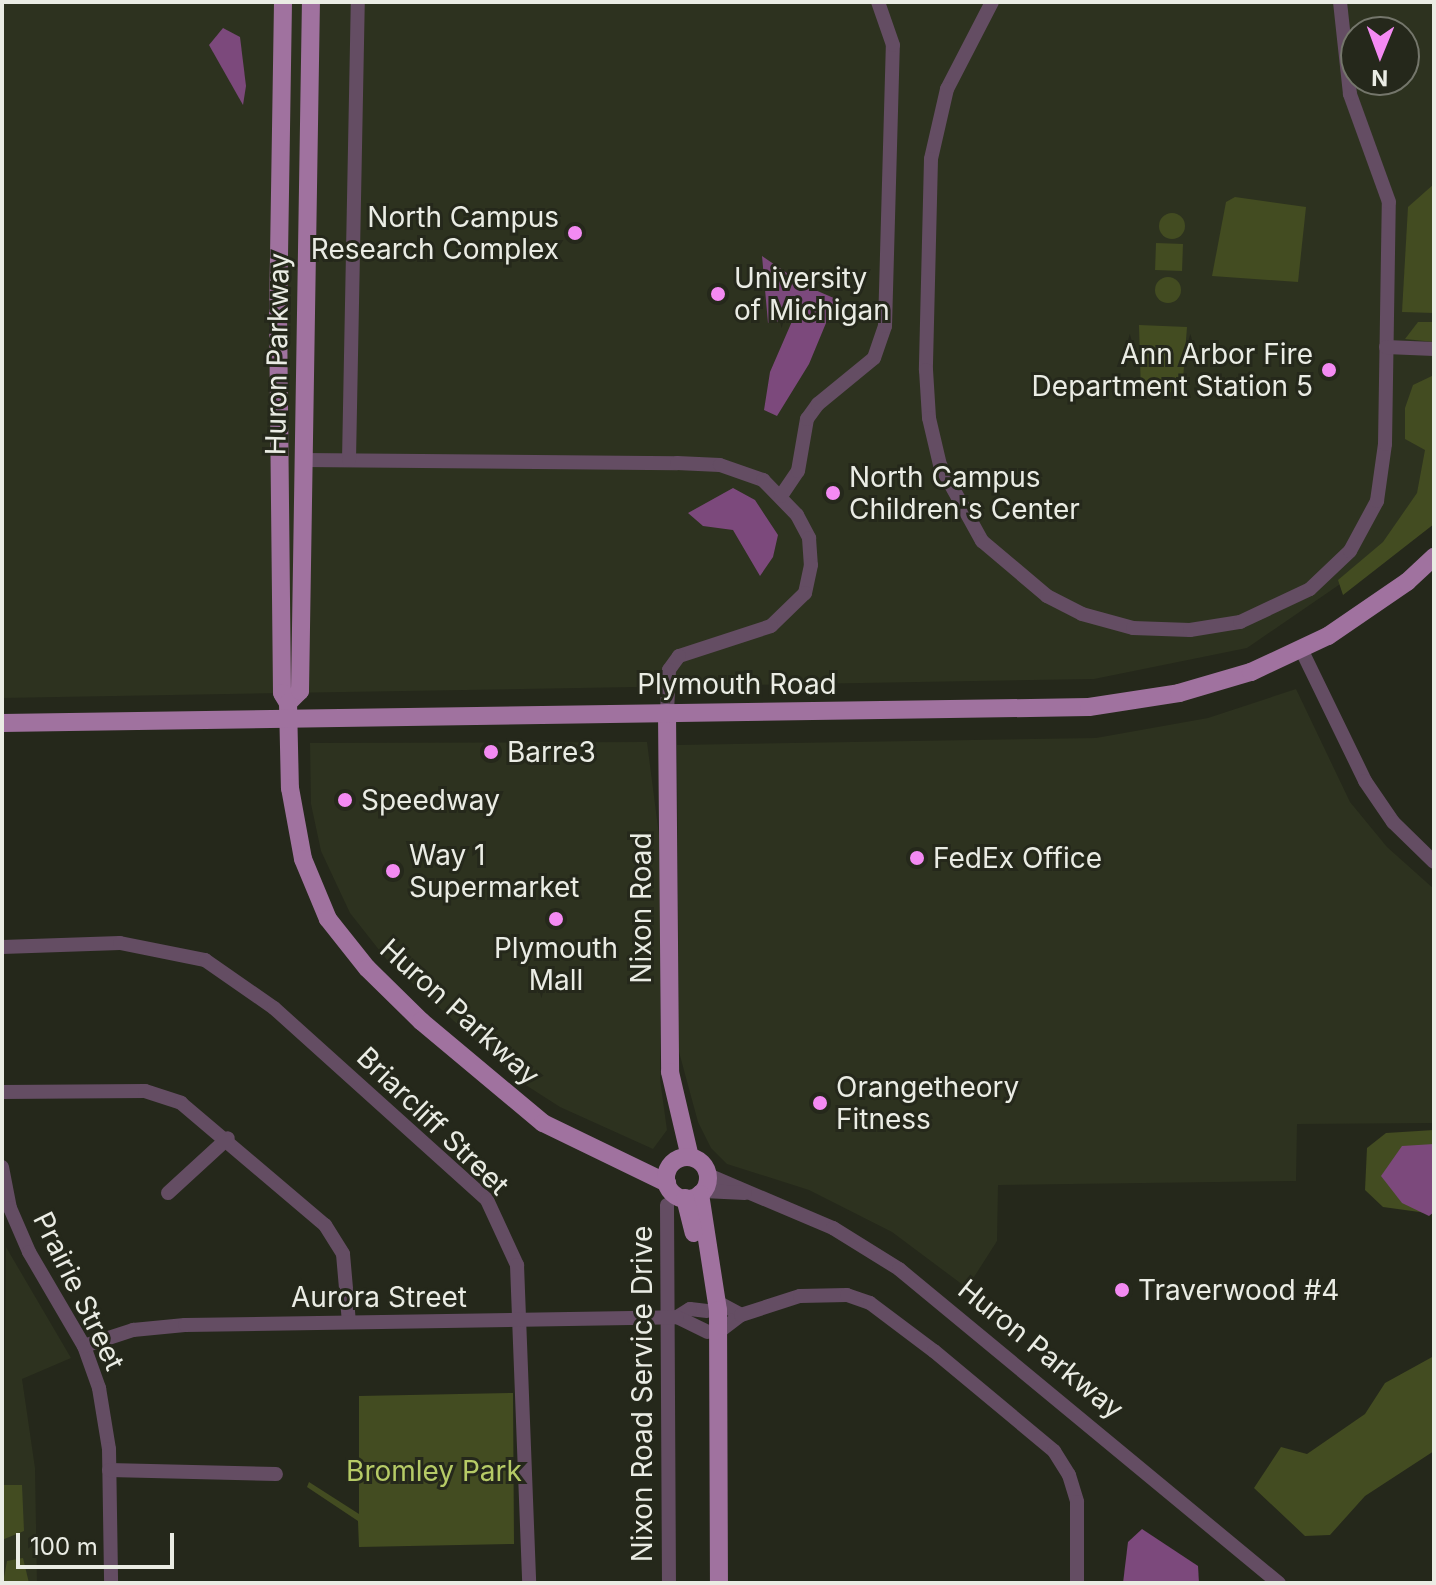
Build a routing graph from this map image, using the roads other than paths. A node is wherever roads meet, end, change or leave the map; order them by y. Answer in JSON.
{"nodes":[{"id":1,"x":283,"y":2,"type":"edge"},
{"id":2,"x":311,"y":2,"type":"edge"},
{"id":3,"x":358,"y":2,"type":"edge"},
{"id":4,"x":878,"y":2,"type":"edge"},
{"id":5,"x":992,"y":2,"type":"edge"},
{"id":6,"x":1340,"y":2,"type":"edge"},
{"id":7,"x":280,"y":174,"type":"junction"},
{"id":8,"x":308,"y":175,"type":"junction"},
{"id":9,"x":1386,"y":347,"type":"junction"},
{"id":10,"x":1434,"y":349,"type":"edge"},
{"id":11,"x":279,"y":444,"type":"junction"},
{"id":12,"x":303,"y":460,"type":"junction"},
{"id":13,"x":349,"y":460,"type":"junction"},
{"id":14,"x":781,"y":496,"type":"junction"},
{"id":15,"x":1434,"y":557,"type":"edge"},
{"id":16,"x":1301,"y":649,"type":"junction"},
{"id":17,"x":289,"y":710,"type":"junction"},
{"id":18,"x":667,"y":713,"type":"junction"},
{"id":19,"x":2,"y":723,"type":"edge"},
{"id":20,"x":1434,"y":862,"type":"edge"},
{"id":21,"x":2,"y":947,"type":"edge"},
{"id":22,"x":2,"y":1092,"type":"edge"},
{"id":23,"x":228,"y":1138,"type":"junction"},
{"id":24,"x":592,"y":1149,"type":"junction"},
{"id":25,"x":680,"y":1160,"type":"junction"},
{"id":26,"x":2,"y":1167,"type":"edge"},
{"id":27,"x":667,"y":1183,"type":"junction"},
{"id":28,"x":699,"y":1190,"type":"junction"},
{"id":29,"x":168,"y":1193,"type":"dead end"},
{"id":30,"x":667,"y":1205,"type":"dead end"},
{"id":31,"x":712,"y":1306,"type":"junction"},
{"id":32,"x":741,"y":1315,"type":"junction"},
{"id":33,"x":672,"y":1317,"type":"junction"},
{"id":34,"x":349,"y":1322,"type":"junction"},
{"id":35,"x":522,"y":1322,"type":"junction"},
{"id":36,"x":714,"y":1336,"type":"junction"},
{"id":37,"x":84,"y":1346,"type":"junction"},
{"id":38,"x":109,"y":1470,"type":"junction"},
{"id":39,"x":276,"y":1474,"type":"dead end"},
{"id":40,"x":111,"y":1583,"type":"edge"},
{"id":41,"x":529,"y":1583,"type":"edge"},
{"id":42,"x":669,"y":1583,"type":"edge"},
{"id":43,"x":709,"y":1583,"type":"edge"},
{"id":44,"x":719,"y":1583,"type":"edge"},
{"id":45,"x":1077,"y":1583,"type":"edge"},
{"id":46,"x":1279,"y":1583,"type":"edge"}],
"edges":[{"from":1,"to":7,"type":"main road","name":"Huron Parkway"},
{"from":2,"to":8,"type":"main road","name":"Huron Parkway"},
{"from":3,"to":13,"type":"street"},
{"from":4,"to":14,"type":"street"},
{"from":5,"to":9,"type":"street"},
{"from":6,"to":9,"type":"street"},
{"from":7,"to":8,"type":"main road"},
{"from":7,"to":11,"type":"main road","name":"Huron Parkway"},
{"from":8,"to":12,"type":"main road","name":"Huron Parkway"},
{"from":9,"to":10,"type":"street"},
{"from":11,"to":12,"type":"main road"},
{"from":11,"to":17,"type":"main road","name":"Huron Parkway"},
{"from":12,"to":13,"type":"street"},
{"from":12,"to":17,"type":"main road","name":"Huron Parkway"},
{"from":13,"to":14,"type":"street"},
{"from":14,"to":18,"type":"street"},
{"from":15,"to":16,"type":"main road","name":"Plymouth Road"},
{"from":16,"to":18,"type":"main road","name":"Plymouth Road"},
{"from":16,"to":20,"type":"street"},
{"from":17,"to":18,"type":"main road","name":"Plymouth Road"},
{"from":17,"to":19,"type":"main road","name":"Plymouth Road"},
{"from":17,"to":24,"type":"main road","name":"Huron Parkway"},
{"from":18,"to":25,"type":"main road","name":"Nixon Road"},
{"from":21,"to":35,"type":"street","name":"Briarcliff Street"},
{"from":22,"to":23,"type":"street"},
{"from":23,"to":29,"type":"street"},
{"from":23,"to":34,"type":"street"},
{"from":24,"to":25,"type":"main road","name":"Huron Parkway"},
{"from":24,"to":27,"type":"main road","name":"Huron Parkway"},
{"from":25,"to":27,"type":"main road"},
{"from":25,"to":28,"type":"main road"},
{"from":26,"to":37,"type":"street","name":"Prairie Street"},
{"from":27,"to":28,"type":"main road","name":"Huron Parkway"},
{"from":28,"to":31,"type":"main road"},
{"from":28,"to":46,"type":"street","name":"Huron Parkway"},
{"from":30,"to":33,"type":"street","name":"Nixon Road Service Drive"},
{"from":31,"to":32,"type":"street"},
{"from":31,"to":33,"type":"street","name":"Aurora Street"},
{"from":31,"to":36,"type":"main road"},
{"from":32,"to":36,"type":"street"},
{"from":32,"to":45,"type":"street"},
{"from":33,"to":35,"type":"street","name":"Aurora Street"},
{"from":33,"to":36,"type":"street","name":"Aurora Street"},
{"from":33,"to":42,"type":"street","name":"Nixon Road Service Drive"},
{"from":34,"to":35,"type":"street","name":"Aurora Street"},
{"from":34,"to":37,"type":"street","name":"Aurora Street"},
{"from":35,"to":41,"type":"street","name":"Briarcliff Street"},
{"from":36,"to":43,"type":"main road"},
{"from":36,"to":44,"type":"main road"},
{"from":37,"to":38,"type":"street","name":"Prairie Street"},
{"from":38,"to":39,"type":"street"},
{"from":38,"to":40,"type":"street","name":"Prairie Street"}]}
